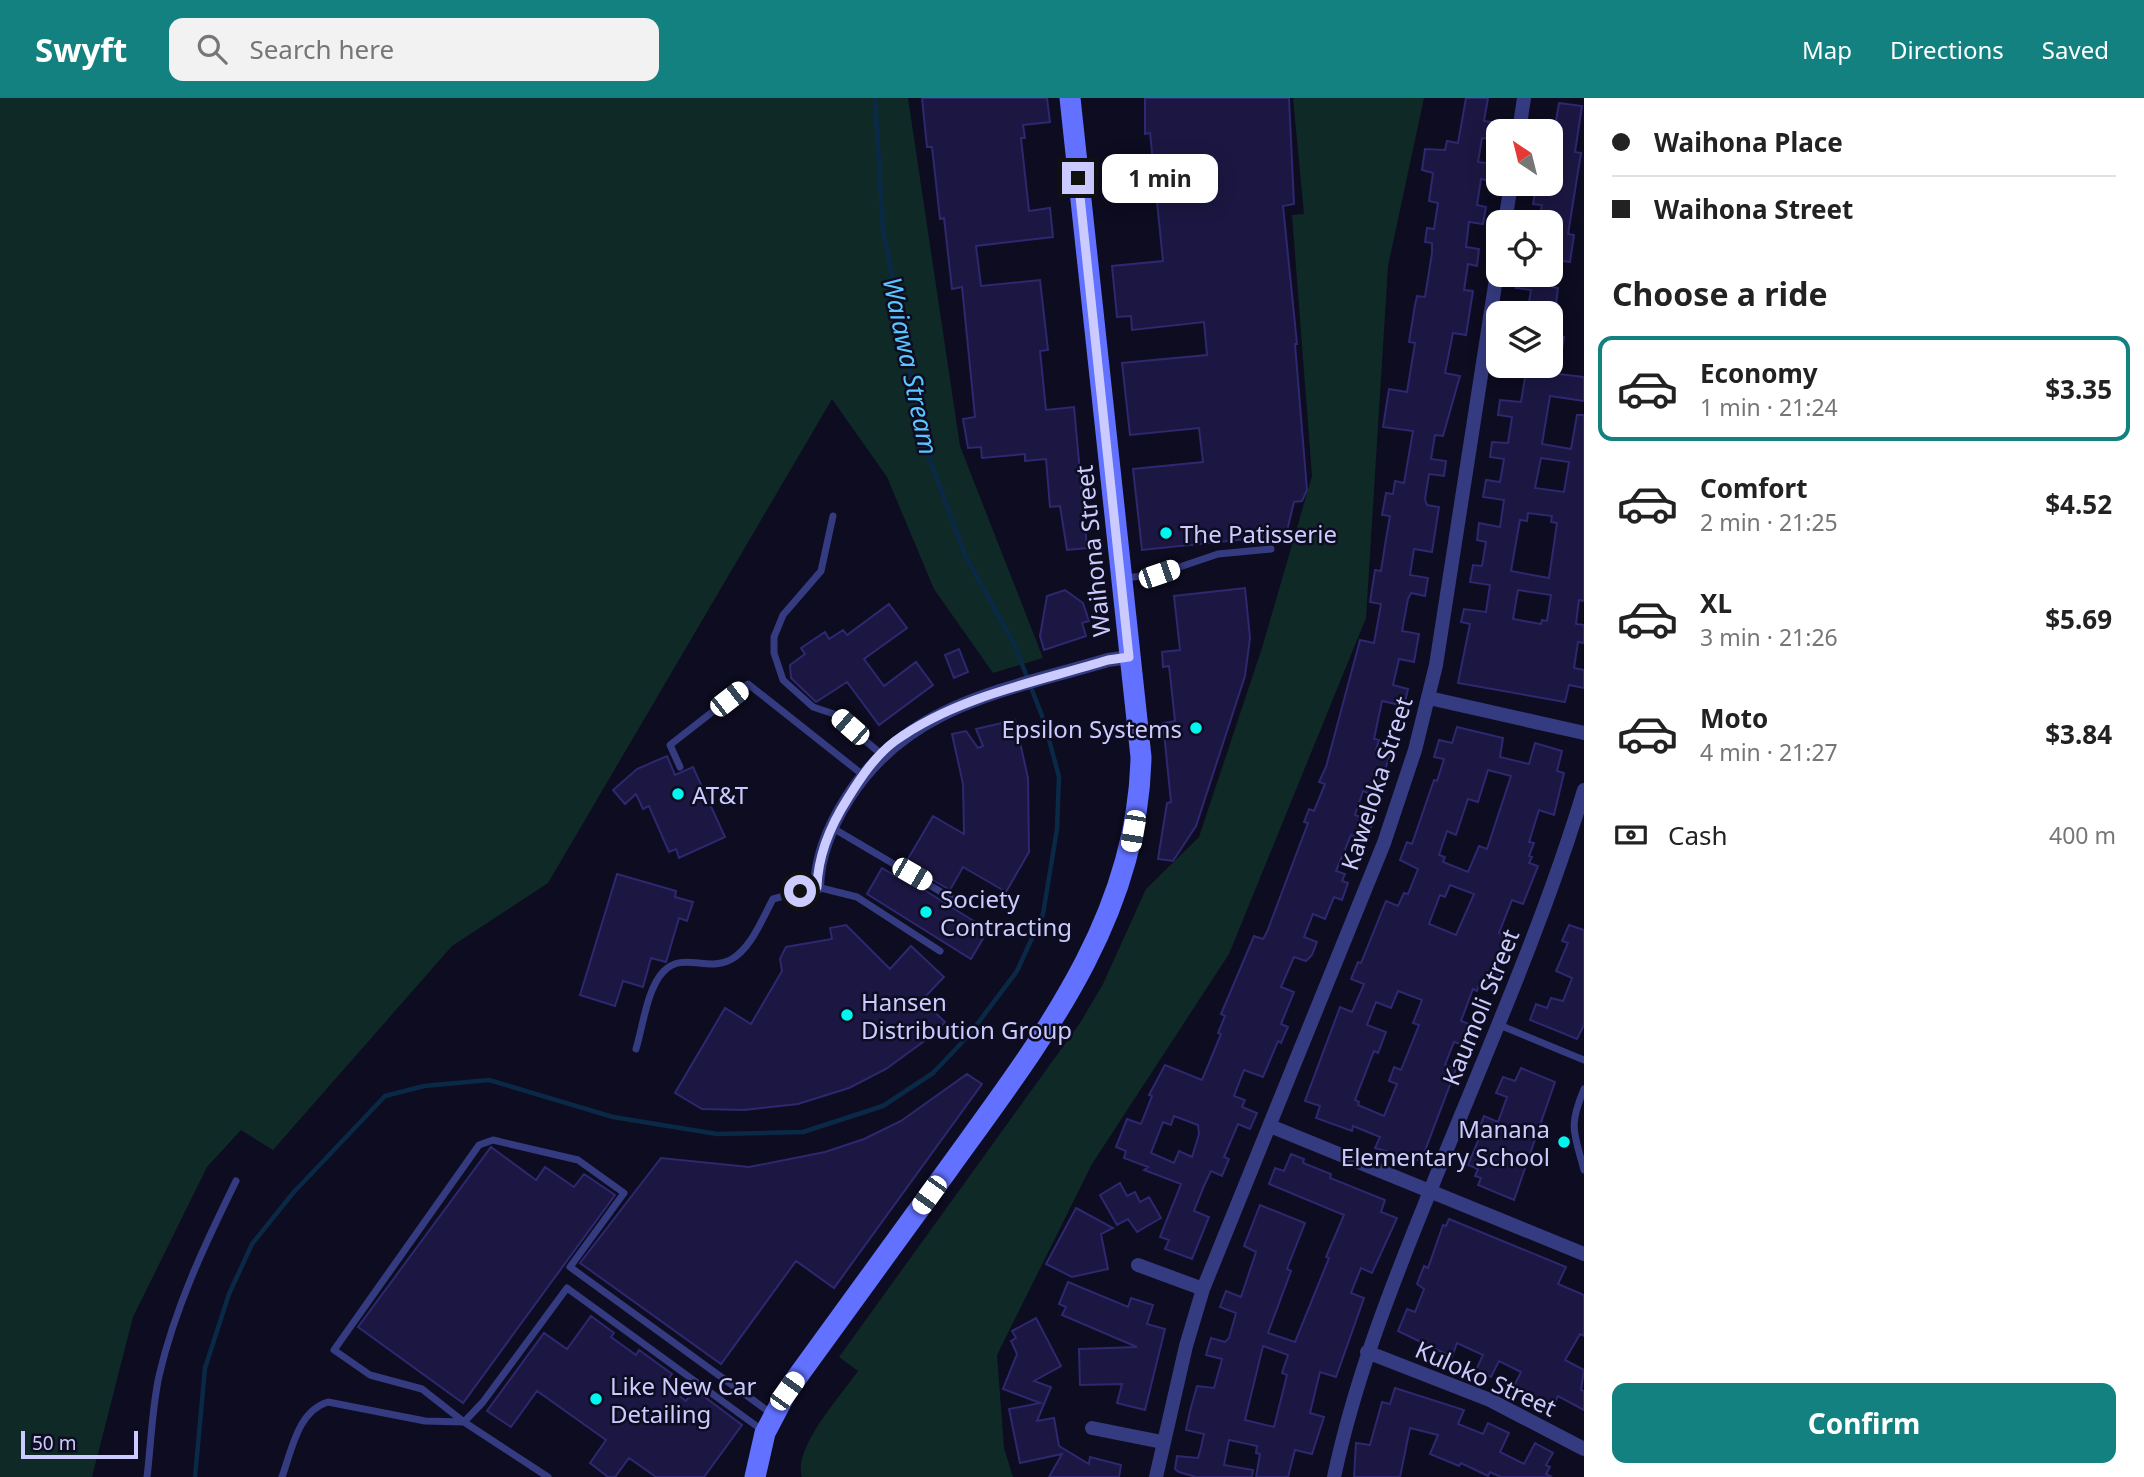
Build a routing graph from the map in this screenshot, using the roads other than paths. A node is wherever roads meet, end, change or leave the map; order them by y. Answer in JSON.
{"nodes":[{"id":1,"x":1070,"y":98,"type":"edge"},
{"id":2,"x":1524,"y":98,"type":"edge"},
{"id":3,"x":1521,"y":119,"type":"edge"},
{"id":4,"x":1495,"y":287,"type":"edge"},
{"id":5,"x":833,"y":516,"type":"dead end"},
{"id":6,"x":1271,"y":549,"type":"dead end"},
{"id":7,"x":1121,"y":578,"type":"junction"},
{"id":8,"x":1129,"y":657,"type":"junction"},
{"id":9,"x":1429,"y":698,"type":"junction"},
{"id":10,"x":1584,"y":733,"type":"edge"},
{"id":11,"x":881,"y":754,"type":"junction"},
{"id":12,"x":680,"y":767,"type":"dead end"},
{"id":13,"x":863,"y":775,"type":"junction"},
{"id":14,"x":1584,"y":790,"type":"edge"},
{"id":15,"x":831,"y":827,"type":"junction"},
{"id":16,"x":817,"y":887,"type":"junction"},
{"id":17,"x":953,"y":899,"type":"dead end"},
{"id":18,"x":940,"y":951,"type":"dead end"},
{"id":19,"x":1497,"y":1024,"type":"junction"},
{"id":20,"x":636,"y":1049,"type":"dead end"},
{"id":21,"x":1584,"y":1060,"type":"edge"},
{"id":22,"x":1584,"y":1089,"type":"edge"},
{"id":23,"x":1270,"y":1126,"type":"junction"},
{"id":24,"x":1584,"y":1170,"type":"edge"},
{"id":25,"x":236,"y":1181,"type":"dead end"},
{"id":26,"x":1431,"y":1190,"type":"junction"},
{"id":27,"x":1584,"y":1254,"type":"edge"},
{"id":28,"x":1138,"y":1265,"type":"dead end"},
{"id":29,"x":1203,"y":1289,"type":"junction"},
{"id":30,"x":1367,"y":1352,"type":"junction"},
{"id":31,"x":464,"y":1422,"type":"junction"},
{"id":32,"x":769,"y":1424,"type":"junction"},
{"id":33,"x":1092,"y":1428,"type":"dead end"},
{"id":34,"x":1162,"y":1442,"type":"junction"},
{"id":35,"x":1584,"y":1449,"type":"edge"},
{"id":36,"x":147,"y":1477,"type":"edge"},
{"id":37,"x":282,"y":1477,"type":"edge"},
{"id":38,"x":548,"y":1477,"type":"edge"},
{"id":39,"x":755,"y":1477,"type":"edge"},
{"id":40,"x":1156,"y":1477,"type":"edge"},
{"id":41,"x":1334,"y":1477,"type":"edge"}],
"edges":[{"from":1,"to":7,"type":"street","name":"Waihona Street"},
{"from":2,"to":3,"type":"street"},
{"from":4,"to":9,"type":"street","name":"Kaweloka Street"},
{"from":5,"to":11,"type":"lane"},
{"from":6,"to":7,"type":"lane"},
{"from":7,"to":8,"type":"street","name":"Waihona Street"},
{"from":8,"to":11,"type":"street"},
{"from":8,"to":32,"type":"street","name":"Waihona Street"},
{"from":9,"to":10,"type":"street"},
{"from":9,"to":23,"type":"street","name":"Kaweloka Street"},
{"from":11,"to":13,"type":"street"},
{"from":12,"to":13,"type":"lane"},
{"from":13,"to":15,"type":"street"},
{"from":14,"to":19,"type":"street","name":"Kaumoli Street"},
{"from":15,"to":16,"type":"street"},
{"from":15,"to":17,"type":"lane"},
{"from":16,"to":18,"type":"lane"},
{"from":16,"to":20,"type":"lane"},
{"from":19,"to":21,"type":"lane"},
{"from":19,"to":26,"type":"street","name":"Kaumoli Street"},
{"from":22,"to":24,"type":"lane"},
{"from":23,"to":26,"type":"street"},
{"from":23,"to":29,"type":"street","name":"Kaweloka Street"},
{"from":25,"to":36,"type":"lane"},
{"from":26,"to":27,"type":"street"},
{"from":26,"to":30,"type":"street","name":"Kaumoli Street"},
{"from":28,"to":29,"type":"street"},
{"from":29,"to":34,"type":"street","name":"Kaweloka Street"},
{"from":30,"to":35,"type":"street","name":"Kuloko Street"},
{"from":30,"to":41,"type":"street","name":"Kaumoli Street"},
{"from":31,"to":32,"type":"lane"},
{"from":31,"to":32,"type":"lane"},
{"from":31,"to":37,"type":"lane"},
{"from":31,"to":38,"type":"lane"},
{"from":32,"to":39,"type":"street","name":"Waihona Street"},
{"from":33,"to":34,"type":"street"},
{"from":34,"to":40,"type":"street","name":"Kaweloka Street"}]}
